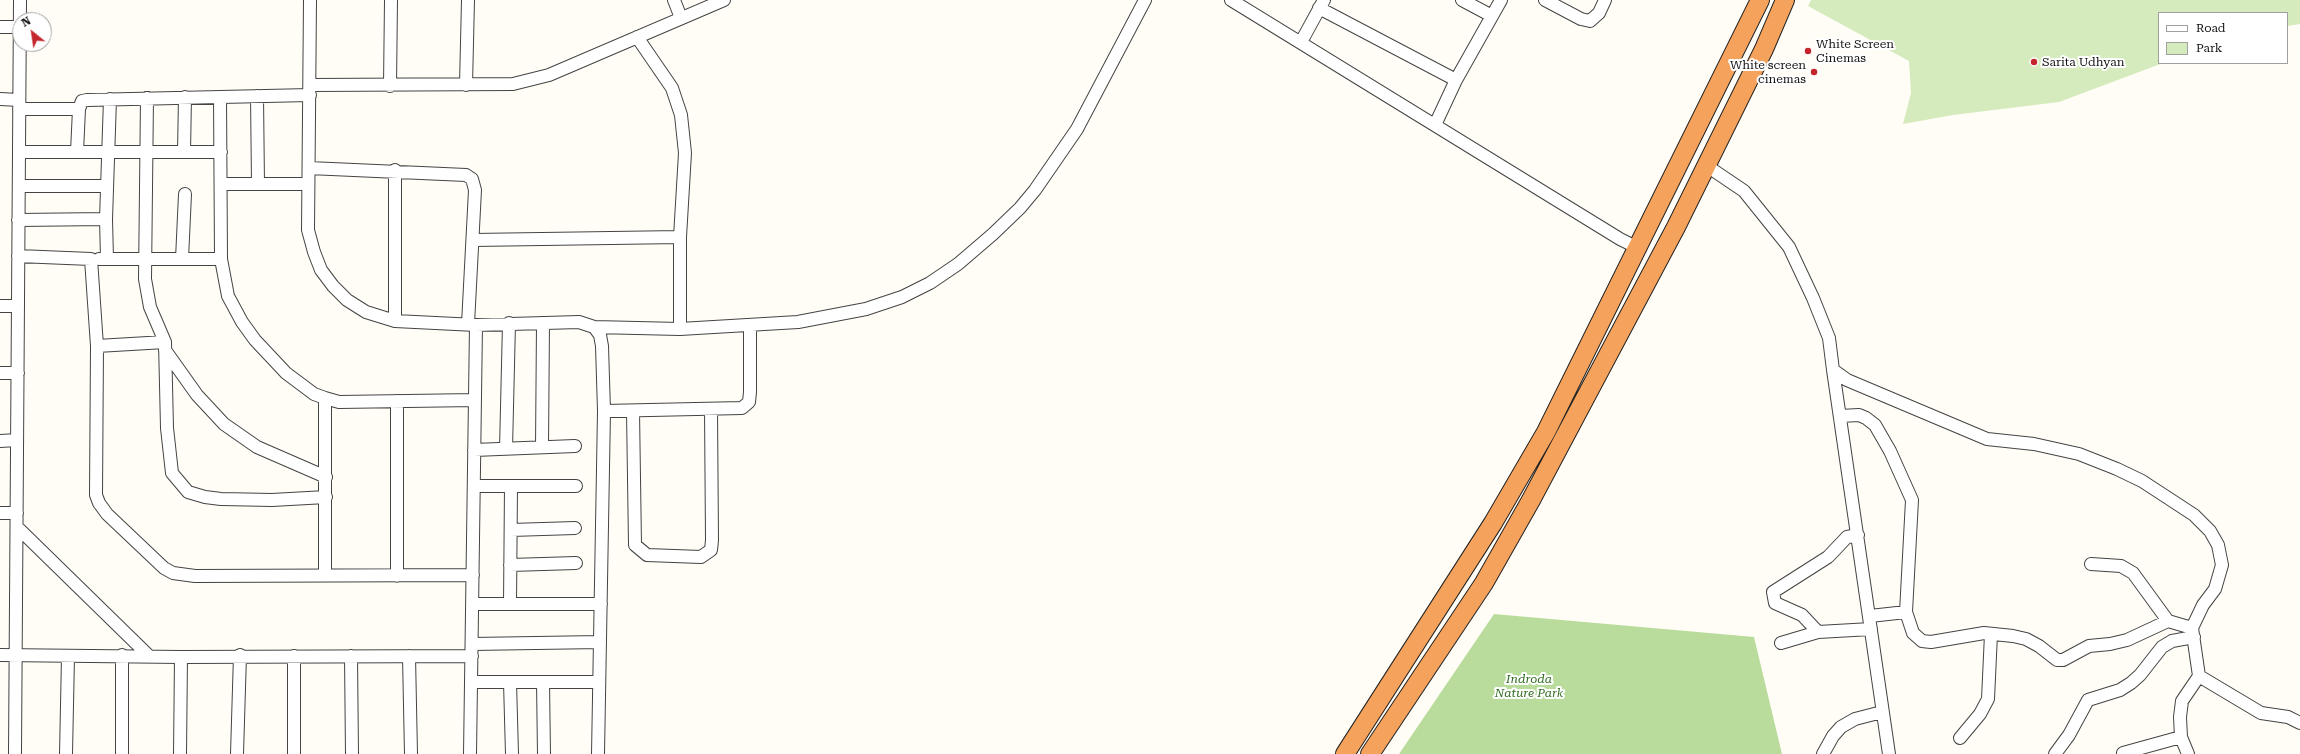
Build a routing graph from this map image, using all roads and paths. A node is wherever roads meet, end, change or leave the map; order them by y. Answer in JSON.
{"nodes":[{"id":1,"x":20,"y":0,"type":"edge"},
{"id":2,"x":310,"y":0,"type":"edge"},
{"id":3,"x":391,"y":0,"type":"edge"},
{"id":4,"x":468,"y":0,"type":"edge"},
{"id":5,"x":674,"y":0,"type":"edge"},
{"id":6,"x":724,"y":0,"type":"edge"},
{"id":7,"x":1145,"y":0,"type":"edge"},
{"id":8,"x":1462,"y":0,"type":"edge"},
{"id":9,"x":1501,"y":0,"type":"edge"},
{"id":10,"x":1545,"y":0,"type":"edge"},
{"id":11,"x":1605,"y":0,"type":"edge"},
{"id":12,"x":1760,"y":0,"type":"edge"},
{"id":13,"x":1785,"y":0,"type":"edge"},
{"id":14,"x":1237,"y":2,"type":"edge"},
{"id":15,"x":1322,"y":4,"type":"edge"},
{"id":16,"x":20,"y":12,"type":"edge"},
{"id":17,"x":1492,"y":16,"type":"junction"},
{"id":18,"x":681,"y":18,"type":"junction"},
{"id":19,"x":12,"y":26,"type":"edge"},
{"id":20,"x":0,"y":27,"type":"edge"},
{"id":21,"x":637,"y":37,"type":"junction"},
{"id":22,"x":1301,"y":42,"type":"junction"},
{"id":23,"x":20,"y":52,"type":"edge"},
{"id":24,"x":1456,"y":80,"type":"junction"},
{"id":25,"x":466,"y":85,"type":"junction"},
{"id":26,"x":390,"y":86,"type":"junction"},
{"id":27,"x":310,"y":90,"type":"junction"},
{"id":28,"x":257,"y":96,"type":"junction"},
{"id":29,"x":220,"y":97,"type":"junction"},
{"id":30,"x":147,"y":98,"type":"junction"},
{"id":31,"x":185,"y":98,"type":"junction"},
{"id":32,"x":0,"y":99,"type":"edge"},
{"id":33,"x":110,"y":99,"type":"junction"},
{"id":34,"x":19,"y":104,"type":"junction"},
{"id":35,"x":79,"y":109,"type":"junction"},
{"id":36,"x":1435,"y":125,"type":"junction"},
{"id":37,"x":1692,"y":139,"type":"junction"},
{"id":38,"x":1714,"y":150,"type":"junction"},
{"id":39,"x":19,"y":152,"type":"junction"},
{"id":40,"x":77,"y":152,"type":"junction"},
{"id":41,"x":110,"y":152,"type":"junction"},
{"id":42,"x":146,"y":152,"type":"junction"},
{"id":43,"x":184,"y":152,"type":"junction"},
{"id":44,"x":221,"y":152,"type":"junction"},
{"id":45,"x":1707,"y":166,"type":"junction"},
{"id":46,"x":309,"y":168,"type":"junction"},
{"id":47,"x":395,"y":170,"type":"junction"},
{"id":48,"x":221,"y":184,"type":"junction"},
{"id":49,"x":258,"y":184,"type":"junction"},
{"id":50,"x":308,"y":184,"type":"junction"},
{"id":51,"x":19,"y":186,"type":"junction"},
{"id":52,"x":107,"y":186,"type":"junction"},
{"id":53,"x":185,"y":194,"type":"dead end"},
{"id":54,"x":106,"y":219,"type":"junction"},
{"id":55,"x":18,"y":220,"type":"junction"},
{"id":56,"x":680,"y":237,"type":"junction"},
{"id":57,"x":473,"y":240,"type":"junction"},
{"id":58,"x":1638,"y":248,"type":"junction"},
{"id":59,"x":18,"y":256,"type":"junction"},
{"id":60,"x":92,"y":259,"type":"junction"},
{"id":61,"x":107,"y":259,"type":"junction"},
{"id":62,"x":145,"y":259,"type":"junction"},
{"id":63,"x":182,"y":259,"type":"junction"},
{"id":64,"x":221,"y":259,"type":"junction"},
{"id":65,"x":0,"y":306,"type":"edge"},
{"id":66,"x":18,"y":306,"type":"junction"},
{"id":67,"x":395,"y":321,"type":"junction"},
{"id":68,"x":509,"y":323,"type":"junction"},
{"id":69,"x":543,"y":323,"type":"junction"},
{"id":70,"x":472,"y":325,"type":"junction"},
{"id":71,"x":750,"y":325,"type":"junction"},
{"id":72,"x":594,"y":327,"type":"junction"},
{"id":73,"x":680,"y":329,"type":"junction"},
{"id":74,"x":97,"y":346,"type":"junction"},
{"id":75,"x":165,"y":346,"type":"junction"},
{"id":76,"x":1833,"y":370,"type":"junction"},
{"id":77,"x":0,"y":372,"type":"edge"},
{"id":78,"x":18,"y":372,"type":"junction"},
{"id":79,"x":325,"y":398,"type":"junction"},
{"id":80,"x":475,"y":400,"type":"junction"},
{"id":81,"x":397,"y":401,"type":"junction"},
{"id":82,"x":710,"y":410,"type":"junction"},
{"id":83,"x":604,"y":411,"type":"junction"},
{"id":84,"x":633,"y":411,"type":"junction"},
{"id":85,"x":1840,"y":416,"type":"junction"},
{"id":86,"x":17,"y":440,"type":"junction"},
{"id":87,"x":0,"y":441,"type":"edge"},
{"id":88,"x":575,"y":446,"type":"dead end"},
{"id":89,"x":542,"y":447,"type":"junction"},
{"id":90,"x":506,"y":449,"type":"junction"},
{"id":91,"x":474,"y":450,"type":"junction"},
{"id":92,"x":326,"y":477,"type":"junction"},
{"id":93,"x":474,"y":486,"type":"junction"},
{"id":94,"x":511,"y":486,"type":"junction"},
{"id":95,"x":576,"y":486,"type":"dead end"},
{"id":96,"x":326,"y":497,"type":"junction"},
{"id":97,"x":0,"y":513,"type":"edge"},
{"id":98,"x":17,"y":513,"type":"junction"},
{"id":99,"x":17,"y":527,"type":"junction"},
{"id":100,"x":575,"y":528,"type":"dead end"},
{"id":101,"x":511,"y":530,"type":"junction"},
{"id":102,"x":1858,"y":536,"type":"junction"},
{"id":103,"x":576,"y":563,"type":"dead end"},
{"id":104,"x":2091,"y":564,"type":"dead end"},
{"id":105,"x":510,"y":565,"type":"junction"},
{"id":106,"x":473,"y":575,"type":"junction"},
{"id":107,"x":325,"y":576,"type":"junction"},
{"id":108,"x":397,"y":576,"type":"junction"},
{"id":109,"x":472,"y":604,"type":"junction"},
{"id":110,"x":510,"y":604,"type":"junction"},
{"id":111,"x":601,"y":604,"type":"junction"},
{"id":112,"x":1906,"y":612,"type":"junction"},
{"id":113,"x":1870,"y":616,"type":"junction"},
{"id":114,"x":2168,"y":621,"type":"junction"},
{"id":115,"x":1871,"y":629,"type":"junction"},
{"id":116,"x":1818,"y":632,"type":"junction"},
{"id":117,"x":2193,"y":632,"type":"junction"},
{"id":118,"x":1991,"y":634,"type":"junction"},
{"id":119,"x":600,"y":642,"type":"junction"},
{"id":120,"x":1781,"y":643,"type":"dead end"},
{"id":121,"x":472,"y":650,"type":"junction"},
{"id":122,"x":0,"y":655,"type":"edge"},
{"id":123,"x":16,"y":655,"type":"junction"},
{"id":124,"x":122,"y":655,"type":"junction"},
{"id":125,"x":68,"y":656,"type":"junction"},
{"id":126,"x":148,"y":656,"type":"junction"},
{"id":127,"x":240,"y":656,"type":"junction"},
{"id":128,"x":294,"y":656,"type":"junction"},
{"id":129,"x":351,"y":656,"type":"junction"},
{"id":130,"x":409,"y":656,"type":"junction"},
{"id":131,"x":181,"y":657,"type":"junction"},
{"id":132,"x":2199,"y":676,"type":"junction"},
{"id":133,"x":471,"y":682,"type":"junction"},
{"id":134,"x":510,"y":682,"type":"junction"},
{"id":135,"x":543,"y":682,"type":"junction"},
{"id":136,"x":599,"y":682,"type":"junction"},
{"id":137,"x":1882,"y":712,"type":"junction"},
{"id":138,"x":2300,"y":723,"type":"edge"},
{"id":139,"x":2182,"y":737,"type":"junction"},
{"id":140,"x":1960,"y":738,"type":"dead end"},
{"id":141,"x":15,"y":753,"type":"dead end"},
{"id":142,"x":2123,"y":753,"type":"edge"},
{"id":143,"x":66,"y":754,"type":"edge"},
{"id":144,"x":122,"y":754,"type":"edge"},
{"id":145,"x":180,"y":754,"type":"edge"},
{"id":146,"x":237,"y":754,"type":"edge"},
{"id":147,"x":294,"y":754,"type":"edge"},
{"id":148,"x":352,"y":754,"type":"edge"},
{"id":149,"x":411,"y":754,"type":"edge"},
{"id":150,"x":470,"y":754,"type":"edge"},
{"id":151,"x":512,"y":754,"type":"edge"},
{"id":152,"x":544,"y":754,"type":"edge"},
{"id":153,"x":598,"y":754,"type":"edge"},
{"id":154,"x":1345,"y":754,"type":"edge"},
{"id":155,"x":1370,"y":754,"type":"edge"},
{"id":156,"x":1823,"y":754,"type":"edge"},
{"id":157,"x":1889,"y":754,"type":"edge"},
{"id":158,"x":2055,"y":754,"type":"edge"},
{"id":159,"x":2188,"y":754,"type":"edge"}],
"edges":[{"from":1,"to":16,"type":"street"},
{"from":2,"to":27,"type":"street"},
{"from":3,"to":26,"type":"street"},
{"from":4,"to":25,"type":"street"},
{"from":5,"to":18,"type":"street"},
{"from":6,"to":18,"type":"street"},
{"from":7,"to":71,"type":"street"},
{"from":8,"to":17,"type":"street"},
{"from":9,"to":17,"type":"street"},
{"from":10,"to":11,"type":"street"},
{"from":12,"to":37,"type":"highway"},
{"from":13,"to":38,"type":"highway"},
{"from":14,"to":22,"type":"street"},
{"from":15,"to":22,"type":"street"},
{"from":15,"to":24,"type":"street"},
{"from":17,"to":24,"type":"street"},
{"from":18,"to":21,"type":"street"},
{"from":19,"to":20,"type":"street"},
{"from":21,"to":25,"type":"street"},
{"from":21,"to":56,"type":"street"},
{"from":22,"to":36,"type":"street"},
{"from":23,"to":34,"type":"street"},
{"from":24,"to":36,"type":"street"},
{"from":25,"to":26,"type":"street"},
{"from":26,"to":27,"type":"street"},
{"from":27,"to":28,"type":"street"},
{"from":27,"to":46,"type":"street"},
{"from":28,"to":29,"type":"street"},
{"from":28,"to":49,"type":"street"},
{"from":29,"to":31,"type":"street"},
{"from":29,"to":44,"type":"street"},
{"from":30,"to":31,"type":"street"},
{"from":30,"to":33,"type":"street"},
{"from":30,"to":42,"type":"street"},
{"from":31,"to":43,"type":"street"},
{"from":32,"to":34,"type":"street"},
{"from":33,"to":35,"type":"street"},
{"from":33,"to":41,"type":"street"},
{"from":34,"to":35,"type":"street"},
{"from":34,"to":39,"type":"street"},
{"from":35,"to":40,"type":"street"},
{"from":36,"to":58,"type":"street"},
{"from":37,"to":38,"type":"highway"},
{"from":37,"to":58,"type":"highway"},
{"from":38,"to":45,"type":"highway"},
{"from":39,"to":40,"type":"street"},
{"from":39,"to":51,"type":"street"},
{"from":40,"to":41,"type":"street"},
{"from":41,"to":42,"type":"street"},
{"from":41,"to":52,"type":"street"},
{"from":42,"to":43,"type":"street"},
{"from":42,"to":62,"type":"street"},
{"from":43,"to":44,"type":"street"},
{"from":44,"to":48,"type":"street"},
{"from":45,"to":76,"type":"street"},
{"from":45,"to":155,"type":"highway"},
{"from":46,"to":47,"type":"street"},
{"from":46,"to":50,"type":"street"},
{"from":47,"to":57,"type":"street"},
{"from":47,"to":67,"type":"street"},
{"from":48,"to":49,"type":"street"},
{"from":48,"to":64,"type":"street"},
{"from":49,"to":50,"type":"street"},
{"from":50,"to":67,"type":"street"},
{"from":51,"to":52,"type":"street"},
{"from":51,"to":55,"type":"street"},
{"from":52,"to":54,"type":"street"},
{"from":53,"to":63,"type":"street"},
{"from":54,"to":55,"type":"street"},
{"from":54,"to":61,"type":"street"},
{"from":55,"to":59,"type":"street"},
{"from":56,"to":57,"type":"street"},
{"from":56,"to":73,"type":"street"},
{"from":57,"to":70,"type":"street"},
{"from":58,"to":154,"type":"highway"},
{"from":59,"to":60,"type":"street"},
{"from":59,"to":66,"type":"street"},
{"from":60,"to":61,"type":"street"},
{"from":60,"to":74,"type":"street"},
{"from":61,"to":62,"type":"street"},
{"from":62,"to":63,"type":"street"},
{"from":62,"to":75,"type":"street"},
{"from":63,"to":64,"type":"street"},
{"from":64,"to":79,"type":"street"},
{"from":65,"to":66,"type":"street"},
{"from":66,"to":78,"type":"street"},
{"from":67,"to":70,"type":"street"},
{"from":68,"to":69,"type":"street"},
{"from":68,"to":70,"type":"street"},
{"from":68,"to":90,"type":"street"},
{"from":69,"to":72,"type":"street"},
{"from":69,"to":89,"type":"street"},
{"from":70,"to":80,"type":"street"},
{"from":71,"to":73,"type":"street"},
{"from":71,"to":82,"type":"street"},
{"from":72,"to":73,"type":"street"},
{"from":72,"to":83,"type":"street"},
{"from":74,"to":75,"type":"street"},
{"from":74,"to":107,"type":"street"},
{"from":75,"to":92,"type":"street"},
{"from":75,"to":96,"type":"street"},
{"from":76,"to":85,"type":"street"},
{"from":76,"to":117,"type":"street"},
{"from":77,"to":78,"type":"street"},
{"from":78,"to":86,"type":"street"},
{"from":79,"to":81,"type":"street"},
{"from":79,"to":92,"type":"street"},
{"from":80,"to":81,"type":"street"},
{"from":80,"to":91,"type":"street"},
{"from":81,"to":108,"type":"street"},
{"from":82,"to":84,"type":"street"},
{"from":82,"to":84,"type":"street"},
{"from":83,"to":84,"type":"street"},
{"from":83,"to":111,"type":"street"},
{"from":85,"to":102,"type":"street"},
{"from":85,"to":112,"type":"street"},
{"from":86,"to":87,"type":"street"},
{"from":86,"to":98,"type":"street"},
{"from":88,"to":89,"type":"street"},
{"from":89,"to":90,"type":"street"},
{"from":90,"to":91,"type":"street"},
{"from":91,"to":93,"type":"street"},
{"from":92,"to":96,"type":"street"},
{"from":93,"to":94,"type":"street"},
{"from":93,"to":106,"type":"street"},
{"from":94,"to":95,"type":"street"},
{"from":94,"to":101,"type":"street"},
{"from":96,"to":107,"type":"street"},
{"from":97,"to":98,"type":"street"},
{"from":98,"to":99,"type":"street"},
{"from":99,"to":123,"type":"street"},
{"from":99,"to":126,"type":"street"},
{"from":100,"to":101,"type":"street"},
{"from":101,"to":105,"type":"street"},
{"from":102,"to":113,"type":"street"},
{"from":102,"to":116,"type":"street"},
{"from":103,"to":105,"type":"street"},
{"from":104,"to":114,"type":"street"},
{"from":105,"to":110,"type":"street"},
{"from":106,"to":108,"type":"street"},
{"from":106,"to":109,"type":"street"},
{"from":107,"to":108,"type":"street"},
{"from":109,"to":110,"type":"street"},
{"from":109,"to":121,"type":"street"},
{"from":110,"to":111,"type":"street"},
{"from":111,"to":119,"type":"street"},
{"from":112,"to":113,"type":"street"},
{"from":112,"to":118,"type":"street"},
{"from":113,"to":115,"type":"street"},
{"from":114,"to":117,"type":"street"},
{"from":114,"to":118,"type":"street"},
{"from":115,"to":116,"type":"street"},
{"from":115,"to":137,"type":"street"},
{"from":116,"to":120,"type":"street"},
{"from":117,"to":132,"type":"street"},
{"from":117,"to":158,"type":"street"},
{"from":118,"to":140,"type":"street"},
{"from":119,"to":121,"type":"street"},
{"from":119,"to":136,"type":"street"},
{"from":121,"to":130,"type":"street"},
{"from":121,"to":133,"type":"street"},
{"from":122,"to":123,"type":"street"},
{"from":123,"to":125,"type":"street"},
{"from":123,"to":141,"type":"street"},
{"from":124,"to":125,"type":"street"},
{"from":124,"to":126,"type":"street"},
{"from":124,"to":144,"type":"street"},
{"from":125,"to":143,"type":"street"},
{"from":126,"to":131,"type":"street"},
{"from":127,"to":128,"type":"street"},
{"from":127,"to":131,"type":"street"},
{"from":127,"to":146,"type":"street"},
{"from":128,"to":129,"type":"street"},
{"from":128,"to":147,"type":"street"},
{"from":129,"to":130,"type":"street"},
{"from":129,"to":148,"type":"street"},
{"from":130,"to":149,"type":"street"},
{"from":131,"to":145,"type":"street"},
{"from":132,"to":138,"type":"street"},
{"from":132,"to":139,"type":"street"},
{"from":133,"to":134,"type":"street"},
{"from":133,"to":150,"type":"street"},
{"from":134,"to":135,"type":"street"},
{"from":134,"to":151,"type":"street"},
{"from":135,"to":136,"type":"street"},
{"from":135,"to":152,"type":"street"},
{"from":136,"to":153,"type":"street"},
{"from":137,"to":156,"type":"street"},
{"from":137,"to":157,"type":"street"},
{"from":139,"to":142,"type":"street"},
{"from":139,"to":159,"type":"street"}]}
